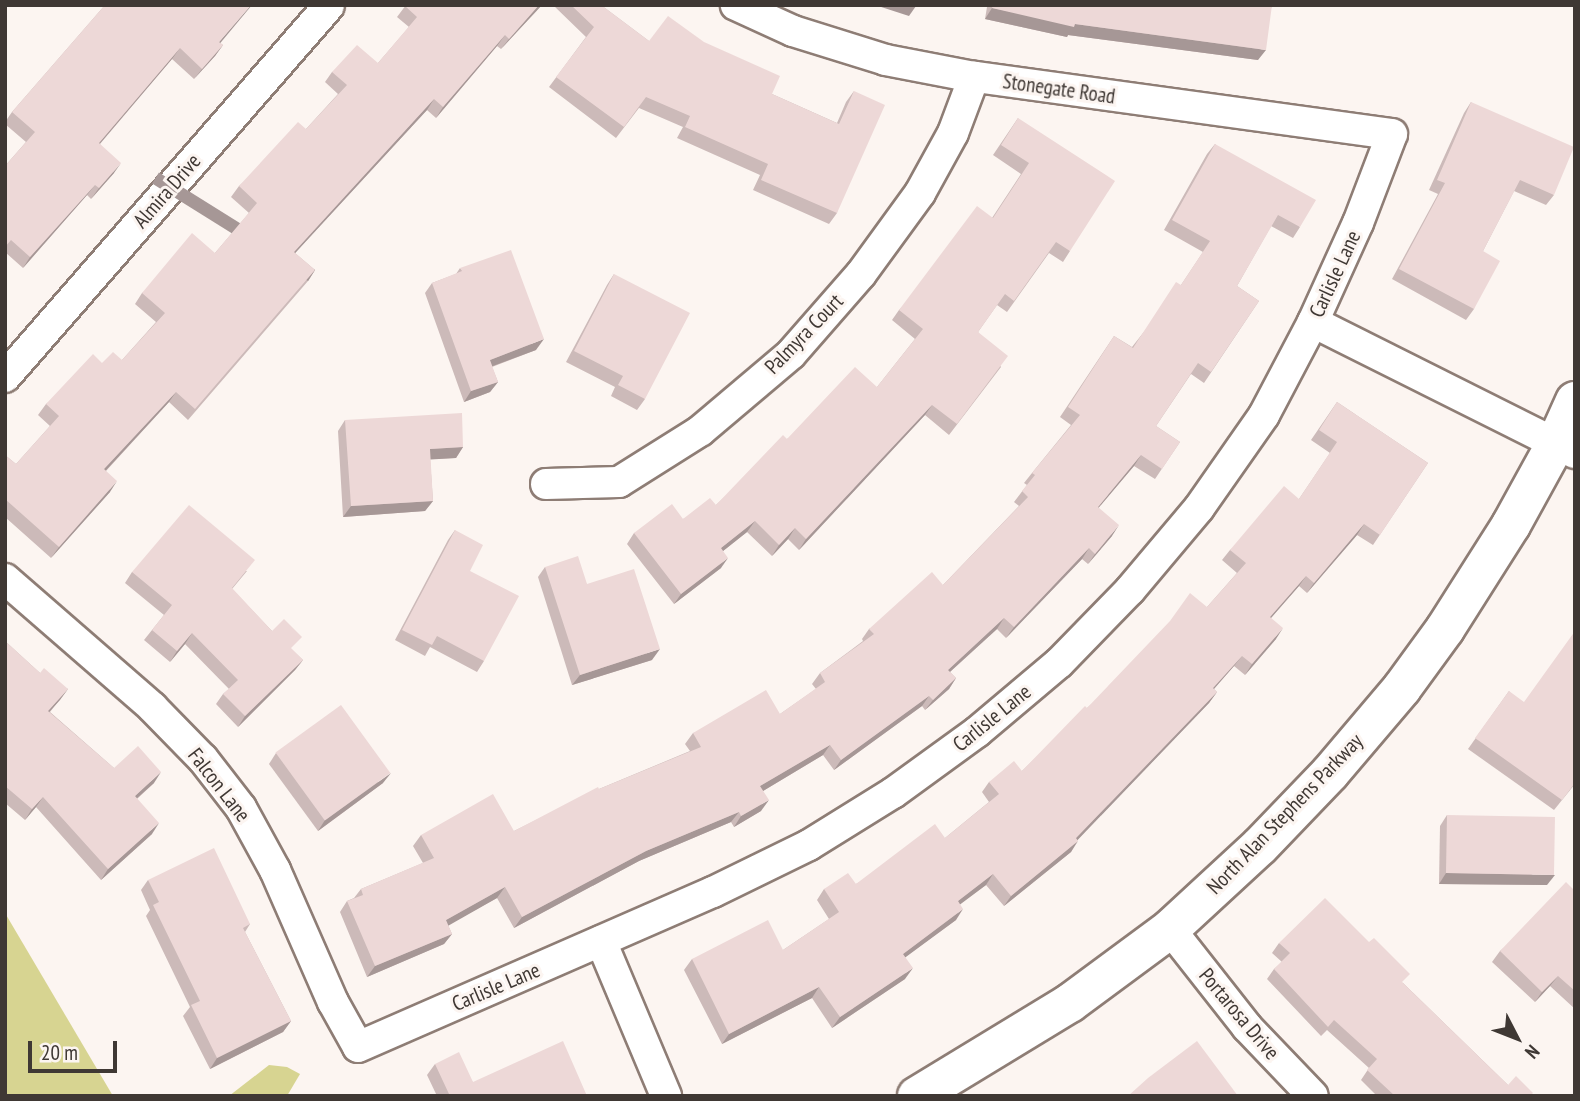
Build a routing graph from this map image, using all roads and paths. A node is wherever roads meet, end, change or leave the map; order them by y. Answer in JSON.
{"nodes":[{"id":1,"x":329,"y":5,"type":"edge"},
{"id":2,"x":736,"y":5,"type":"edge"},
{"id":3,"x":974,"y":77,"type":"junction"},
{"id":4,"x":1392,"y":134,"type":"joint"},
{"id":5,"x":1313,"y":322,"type":"junction"},
{"id":6,"x":5,"y":377,"type":"edge"},
{"id":7,"x":1575,"y":401,"type":"edge"},
{"id":8,"x":1565,"y":448,"type":"edge"},
{"id":9,"x":546,"y":484,"type":"dead end"},
{"id":10,"x":5,"y":579,"type":"edge"},
{"id":11,"x":1170,"y":929,"type":"junction"},
{"id":12,"x":601,"y":941,"type":"junction"},
{"id":13,"x":358,"y":1046,"type":"joint"},
{"id":14,"x":666,"y":1096,"type":"edge"},
{"id":15,"x":918,"y":1096,"type":"edge"},
{"id":16,"x":1312,"y":1096,"type":"edge"}],
"edges":[{"from":1,"to":6,"type":"street","name":"Almira Drive"},
{"from":2,"to":3,"type":"street","name":"Stonegate Road"},
{"from":3,"to":4,"type":"street","name":"Stonegate Road"},
{"from":3,"to":9,"type":"street","name":"Palmyra Court"},
{"from":4,"to":5,"type":"street","name":"Carlisle Lane"},
{"from":5,"to":8,"type":"street"},
{"from":5,"to":12,"type":"street","name":"Carlisle Lane"},
{"from":7,"to":8,"type":"street","name":"North Alan Stephens Parkway"},
{"from":8,"to":11,"type":"street","name":"North Alan Stephens Parkway"},
{"from":10,"to":13,"type":"street","name":"Falcon Lane"},
{"from":11,"to":15,"type":"street","name":"North Alan Stephens Parkway"},
{"from":11,"to":16,"type":"street","name":"Portarosa Drive"},
{"from":12,"to":13,"type":"street","name":"Carlisle Lane"},
{"from":12,"to":14,"type":"street"}]}
